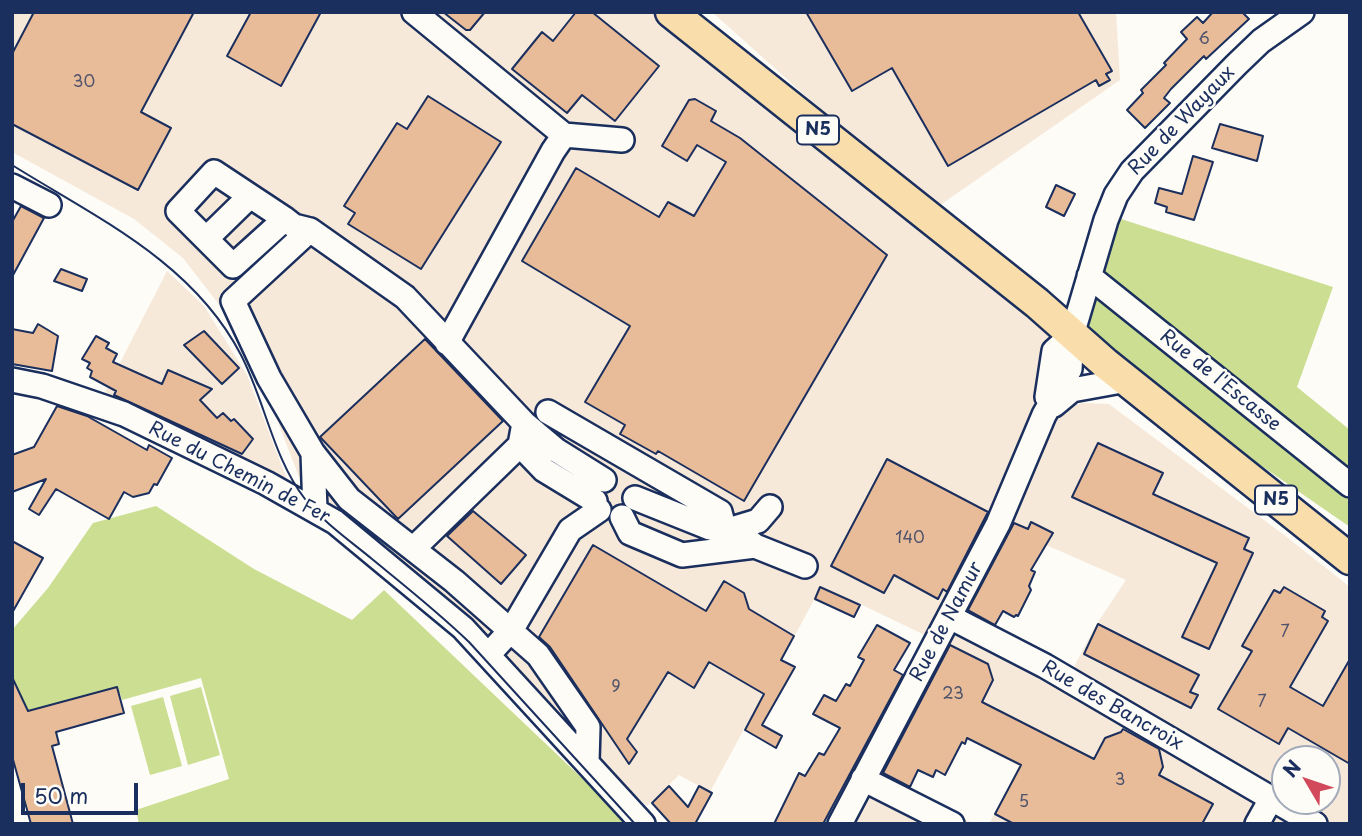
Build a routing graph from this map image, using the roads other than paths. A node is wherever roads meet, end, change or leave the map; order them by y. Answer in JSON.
{"nodes":[{"id":1,"x":414,"y":12,"type":"edge"},
{"id":2,"x":671,"y":12,"type":"edge"},
{"id":3,"x":1302,"y":12,"type":"edge"},
{"id":4,"x":564,"y":135,"type":"junction"},
{"id":5,"x":622,"y":140,"type":"dead end"},
{"id":6,"x":12,"y":186,"type":"edge"},
{"id":7,"x":250,"y":196,"type":"junction"},
{"id":8,"x":49,"y":205,"type":"dead end"},
{"id":9,"x":285,"y":219,"type":"junction"},
{"id":10,"x":310,"y":230,"type":"junction"},
{"id":11,"x":206,"y":239,"type":"junction"},
{"id":12,"x":1089,"y":276,"type":"junction"},
{"id":13,"x":1072,"y":335,"type":"junction"},
{"id":14,"x":447,"y":343,"type":"junction"},
{"id":15,"x":12,"y":380,"type":"edge"},
{"id":16,"x":1127,"y":380,"type":"junction"},
{"id":17,"x":548,"y":412,"type":"dead end"},
{"id":18,"x":1044,"y":415,"type":"junction"},
{"id":19,"x":522,"y":434,"type":"junction"},
{"id":20,"x":313,"y":453,"type":"junction"},
{"id":21,"x":1350,"y":485,"type":"edge"},
{"id":22,"x":599,"y":497,"type":"junction"},
{"id":23,"x":635,"y":498,"type":"junction"},
{"id":24,"x":770,"y":507,"type":"dead end"},
{"id":25,"x":315,"y":510,"type":"junction"},
{"id":26,"x":622,"y":517,"type":"junction"},
{"id":27,"x":725,"y":531,"type":"junction"},
{"id":28,"x":755,"y":546,"type":"junction"},
{"id":29,"x":414,"y":548,"type":"junction"},
{"id":30,"x":1350,"y":559,"type":"edge"},
{"id":31,"x":805,"y":566,"type":"dead end"},
{"id":32,"x":950,"y":617,"type":"junction"},
{"id":33,"x":512,"y":629,"type":"junction"},
{"id":34,"x":489,"y":654,"type":"junction"},
{"id":35,"x":587,"y":762,"type":"junction"},
{"id":36,"x":863,"y":779,"type":"junction"},
{"id":37,"x":1271,"y":799,"type":"joint"},
{"id":38,"x":1299,"y":815,"type":"edge"},
{"id":39,"x":643,"y":824,"type":"edge"},
{"id":40,"x":840,"y":824,"type":"edge"},
{"id":41,"x":952,"y":824,"type":"edge"},
{"id":42,"x":1257,"y":824,"type":"edge"},
{"id":43,"x":1315,"y":824,"type":"edge"}],
"edges":[{"from":1,"to":4,"type":"street"},
{"from":2,"to":13,"type":"main road","number":"N5"},
{"from":3,"to":12,"type":"street","name":"Rue de Wayaux"},
{"from":4,"to":5,"type":"street"},
{"from":4,"to":14,"type":"street"},
{"from":6,"to":8,"type":"street"},
{"from":7,"to":9,"type":"street"},
{"from":7,"to":11,"type":"street"},
{"from":7,"to":11,"type":"street"},
{"from":9,"to":10,"type":"street"},
{"from":9,"to":11,"type":"street"},
{"from":10,"to":14,"type":"street"},
{"from":10,"to":20,"type":"street"},
{"from":12,"to":13,"type":"street","name":"Rue de Wayaux"},
{"from":12,"to":21,"type":"street","name":"Rue de l'Escasse"},
{"from":13,"to":16,"type":"main road","number":"N5"},
{"from":13,"to":18,"type":"street"},
{"from":14,"to":19,"type":"street"},
{"from":15,"to":25,"type":"street","name":"Rue du Chemin de Fer"},
{"from":16,"to":18,"type":"street","name":"Rue de Namur"},
{"from":16,"to":30,"type":"main road","number":"N5"},
{"from":17,"to":27,"type":"street"},
{"from":18,"to":32,"type":"street","name":"Rue de Namur"},
{"from":19,"to":22,"type":"street"},
{"from":19,"to":29,"type":"street"},
{"from":20,"to":25,"type":"street"},
{"from":20,"to":29,"type":"street"},
{"from":22,"to":23,"type":"street"},
{"from":22,"to":26,"type":"street"},
{"from":22,"to":33,"type":"street"},
{"from":23,"to":26,"type":"street"},
{"from":23,"to":27,"type":"street"},
{"from":24,"to":27,"type":"street"},
{"from":25,"to":34,"type":"street","name":"Rue du Chemin de Fer"},
{"from":26,"to":28,"type":"street"},
{"from":27,"to":28,"type":"street"},
{"from":28,"to":31,"type":"street"},
{"from":29,"to":33,"type":"street"},
{"from":32,"to":36,"type":"street","name":"Rue de Namur"},
{"from":32,"to":37,"type":"street","name":"Rue des Bancroix"},
{"from":33,"to":34,"type":"street"},
{"from":33,"to":35,"type":"street"},
{"from":34,"to":35,"type":"street","name":"Rue du Chemin de Fer"},
{"from":35,"to":39,"type":"street","name":"Rue du Chemin de Fer"},
{"from":36,"to":40,"type":"street","name":"Rue de Namur"},
{"from":36,"to":41,"type":"street"},
{"from":37,"to":42,"type":"street"},
{"from":38,"to":43,"type":"street","name":"Rue des Bancroix"}]}
